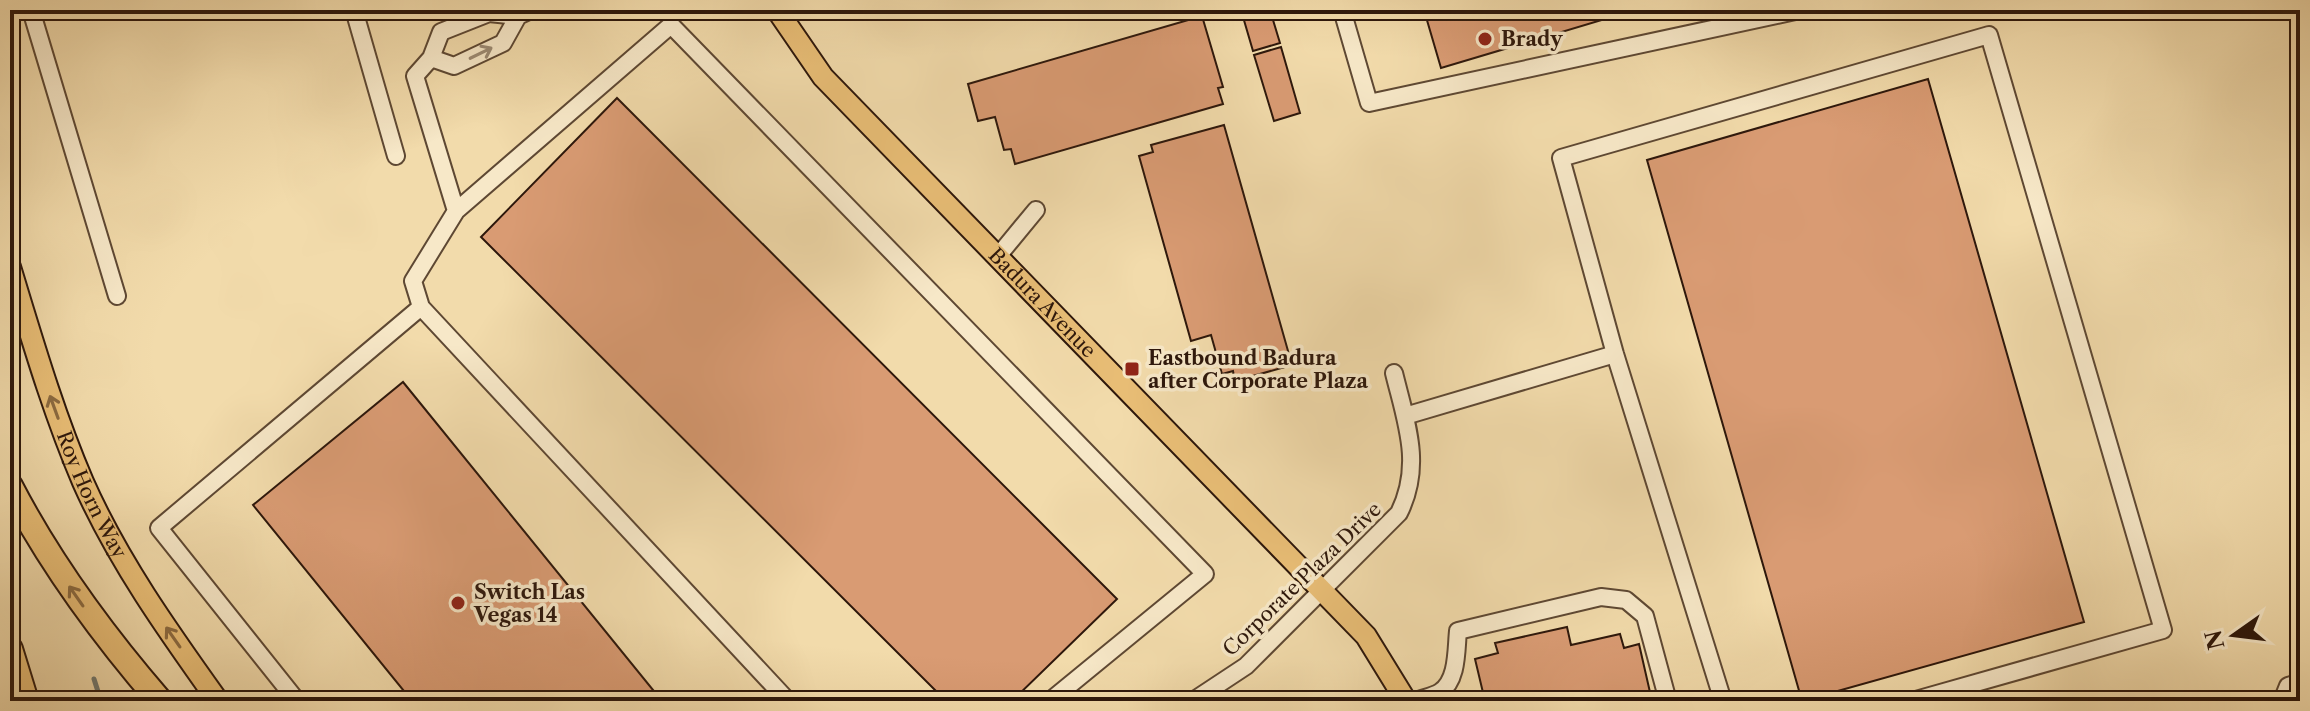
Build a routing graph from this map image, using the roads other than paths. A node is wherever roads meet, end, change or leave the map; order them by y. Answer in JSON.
{"nodes":[{"id":1,"x":31,"y":10,"type":"edge"},
{"id":2,"x":354,"y":10,"type":"edge"},
{"id":3,"x":777,"y":10,"type":"edge"},
{"id":4,"x":1342,"y":10,"type":"edge"},
{"id":5,"x":1800,"y":10,"type":"edge"},
{"id":6,"x":524,"y":13,"type":"edge"},
{"id":7,"x":1745,"y":15,"type":"edge"},
{"id":8,"x":431,"y":58,"type":"junction"},
{"id":9,"x":396,"y":156,"type":"dead end"},
{"id":10,"x":1036,"y":210,"type":"dead end"},
{"id":11,"x":456,"y":211,"type":"junction"},
{"id":12,"x":998,"y":256,"type":"junction"},
{"id":13,"x":10,"y":267,"type":"edge"},
{"id":14,"x":117,"y":296,"type":"dead end"},
{"id":15,"x":421,"y":307,"type":"junction"},
{"id":16,"x":1615,"y":354,"type":"junction"},
{"id":17,"x":1394,"y":373,"type":"dead end"},
{"id":18,"x":1405,"y":416,"type":"junction"},
{"id":19,"x":10,"y":486,"type":"edge"},
{"id":20,"x":1323,"y":589,"type":"junction"},
{"id":21,"x":10,"y":649,"type":"edge"},
{"id":22,"x":2300,"y":682,"type":"edge"},
{"id":23,"x":1957,"y":695,"type":"edge"},
{"id":24,"x":26,"y":701,"type":"edge"},
{"id":25,"x":160,"y":701,"type":"edge"},
{"id":26,"x":218,"y":701,"type":"edge"},
{"id":27,"x":297,"y":701,"type":"edge"},
{"id":28,"x":788,"y":701,"type":"edge"},
{"id":29,"x":1050,"y":701,"type":"edge"},
{"id":30,"x":1193,"y":701,"type":"edge"},
{"id":31,"x":1406,"y":701,"type":"edge"},
{"id":32,"x":1416,"y":701,"type":"edge"},
{"id":33,"x":1668,"y":701,"type":"edge"},
{"id":34,"x":1723,"y":701,"type":"edge"},
{"id":35,"x":1912,"y":701,"type":"edge"},
{"id":36,"x":2282,"y":701,"type":"edge"}],
"edges":[{"from":1,"to":14,"type":"street"},
{"from":2,"to":9,"type":"street"},
{"from":3,"to":12,"type":"main road","name":"Badura Avenue"},
{"from":4,"to":7,"type":"street"},
{"from":5,"to":7,"type":"street"},
{"from":6,"to":8,"type":"street"},
{"from":8,"to":6,"type":"street","one_way":true},
{"from":8,"to":11,"type":"street"},
{"from":10,"to":12,"type":"street"},
{"from":11,"to":15,"type":"street"},
{"from":11,"to":29,"type":"street"},
{"from":12,"to":20,"type":"main road","name":"Badura Avenue"},
{"from":26,"to":13,"type":"main road","name":"Roy Horn Way","one_way":true},
{"from":15,"to":27,"type":"street"},
{"from":15,"to":28,"type":"street"},
{"from":16,"to":18,"type":"street"},
{"from":16,"to":23,"type":"street"},
{"from":16,"to":34,"type":"street"},
{"from":17,"to":18,"type":"street","name":"Corporate Plaza Drive"},
{"from":18,"to":20,"type":"street","name":"Corporate Plaza Drive"},
{"from":25,"to":19,"type":"highway","one_way":true},
{"from":20,"to":30,"type":"street","name":"Corporate Plaza Drive"},
{"from":20,"to":31,"type":"main road","name":"Badura Avenue"},
{"from":21,"to":24,"type":"highway"},
{"from":22,"to":36,"type":"street"},
{"from":23,"to":35,"type":"street"},
{"from":32,"to":33,"type":"street"}]}
